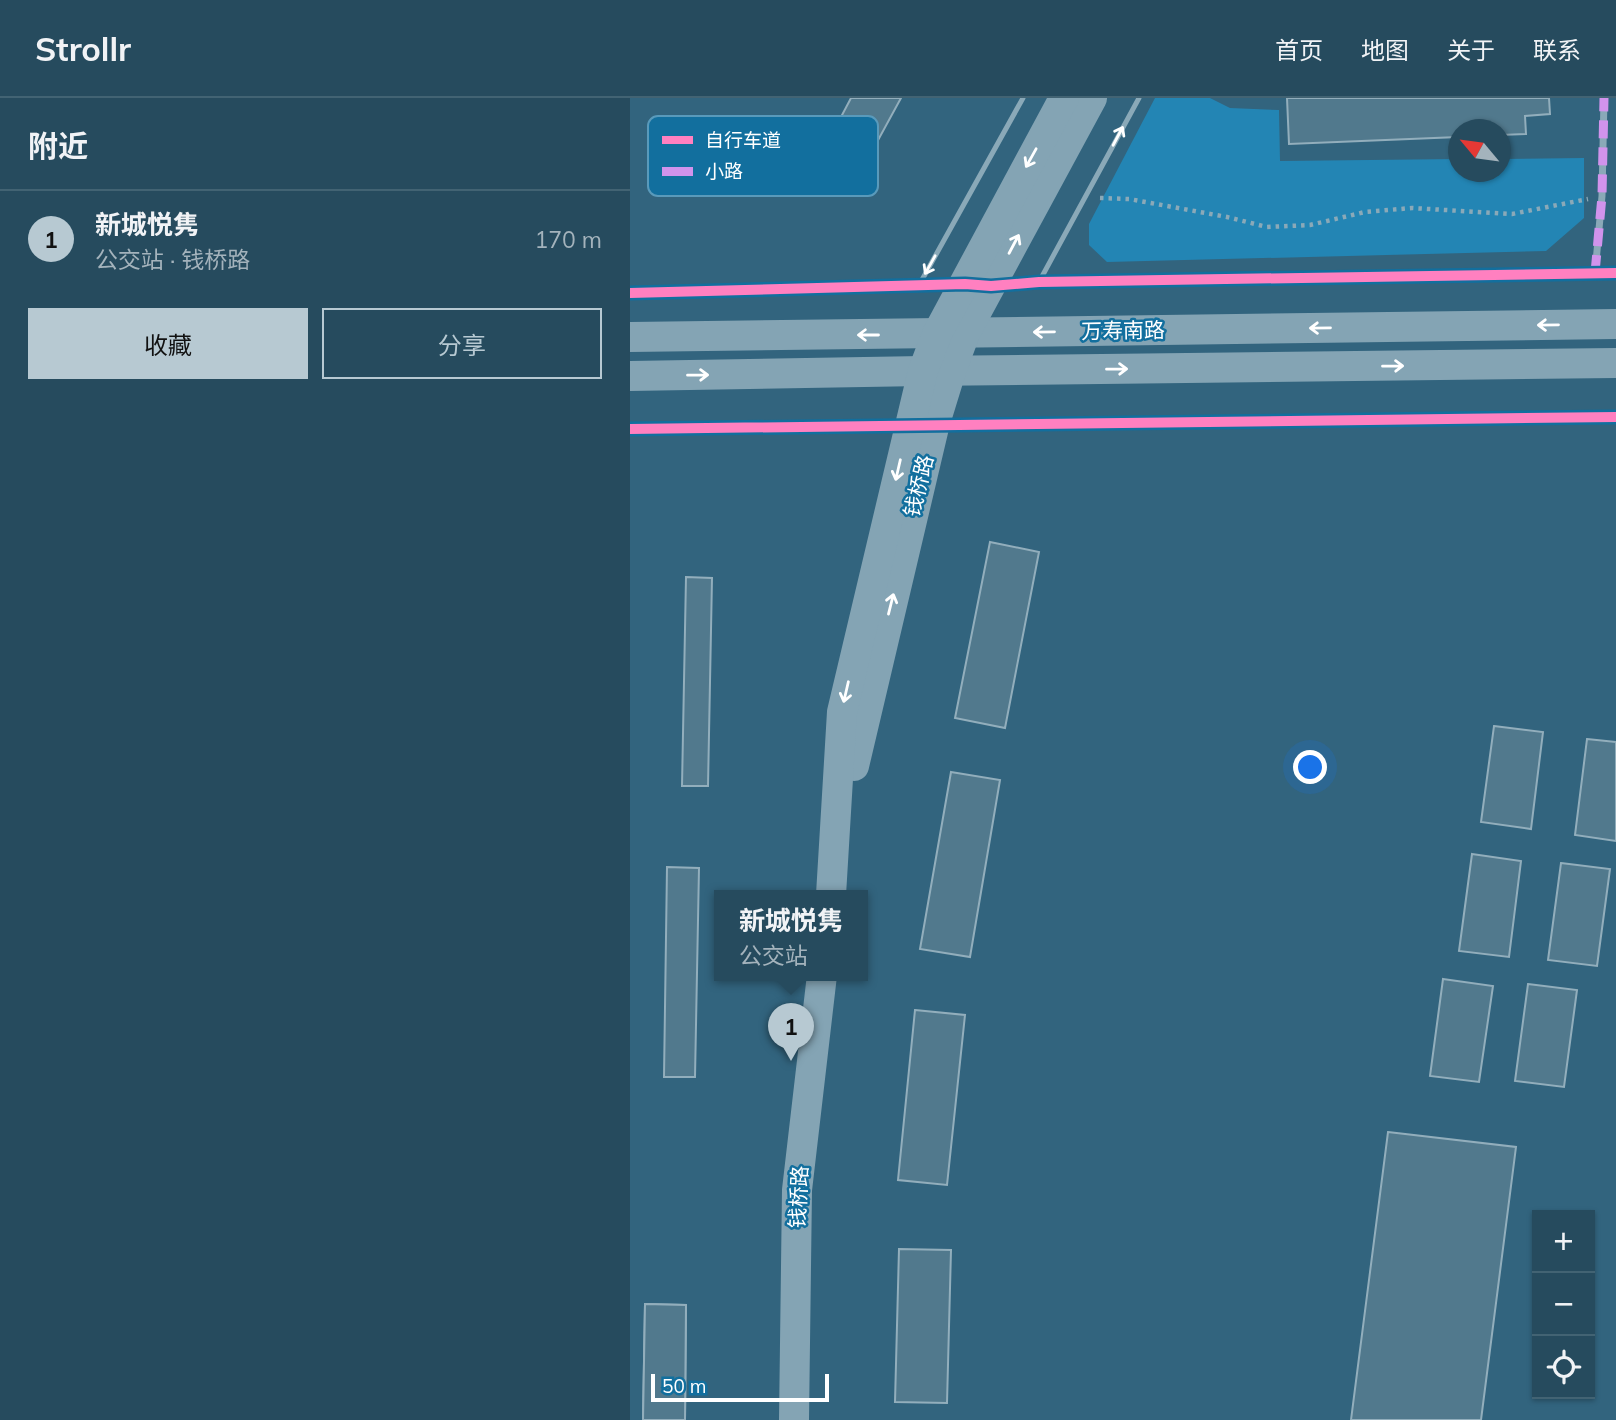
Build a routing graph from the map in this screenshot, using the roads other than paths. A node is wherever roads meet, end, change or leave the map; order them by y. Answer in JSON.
{"nodes":[{"id":1,"x":1023,"y":98,"type":"edge"},
{"id":2,"x":1064,"y":98,"type":"edge"},
{"id":3,"x":1092,"y":98,"type":"edge"},
{"id":4,"x":1139,"y":98,"type":"edge"},
{"id":5,"x":1604,"y":98,"type":"edge"},
{"id":6,"x":1595,"y":273,"type":"junction"},
{"id":7,"x":1616,"y":273,"type":"edge"},
{"id":8,"x":1039,"y":282,"type":"junction"},
{"id":9,"x":978,"y":285,"type":"junction"},
{"id":10,"x":918,"y":286,"type":"junction"},
{"id":11,"x":630,"y":293,"type":"edge"},
{"id":12,"x":1616,"y":324,"type":"edge"},
{"id":13,"x":951,"y":334,"type":"junction"},
{"id":14,"x":630,"y":337,"type":"edge"},
{"id":15,"x":1616,"y":363,"type":"edge"},
{"id":16,"x":937,"y":371,"type":"junction"},
{"id":17,"x":630,"y":376,"type":"edge"},
{"id":18,"x":1616,"y":417,"type":"edge"},
{"id":19,"x":922,"y":423,"type":"junction"},
{"id":20,"x":630,"y":429,"type":"edge"},
{"id":21,"x":832,"y":890,"type":"edge"},
{"id":22,"x":821,"y":981,"type":"edge"},
{"id":23,"x":794,"y":1420,"type":"edge"}],
"edges":[{"from":1,"to":10,"type":"lane","one_way":true},
{"from":2,"to":9,"type":"main road","name":"钱桥路","one_way":true},
{"from":9,"to":3,"type":"main road","name":"钱桥路","one_way":true},
{"from":8,"to":4,"type":"lane","one_way":true},
{"from":5,"to":6,"type":"street"},
{"from":6,"to":7,"type":"street"},
{"from":6,"to":8,"type":"street"},
{"from":8,"to":9,"type":"street"},
{"from":9,"to":10,"type":"street"},
{"from":9,"to":13,"type":"main road","name":"钱桥路"},
{"from":10,"to":11,"type":"street"},
{"from":12,"to":13,"type":"main road","name":"万寿南路","one_way":true},
{"from":13,"to":14,"type":"main road","name":"万寿南路","one_way":true},
{"from":13,"to":16,"type":"main road","name":"钱桥路"},
{"from":16,"to":15,"type":"main road","name":"万寿南路","one_way":true},
{"from":17,"to":16,"type":"main road","name":"万寿南路","one_way":true},
{"from":16,"to":19,"type":"main road","name":"钱桥路"},
{"from":18,"to":19,"type":"street"},
{"from":19,"to":20,"type":"street"},
{"from":19,"to":21,"type":"main road","name":"钱桥路"},
{"from":22,"to":23,"type":"main road","name":"钱桥路"}]}
